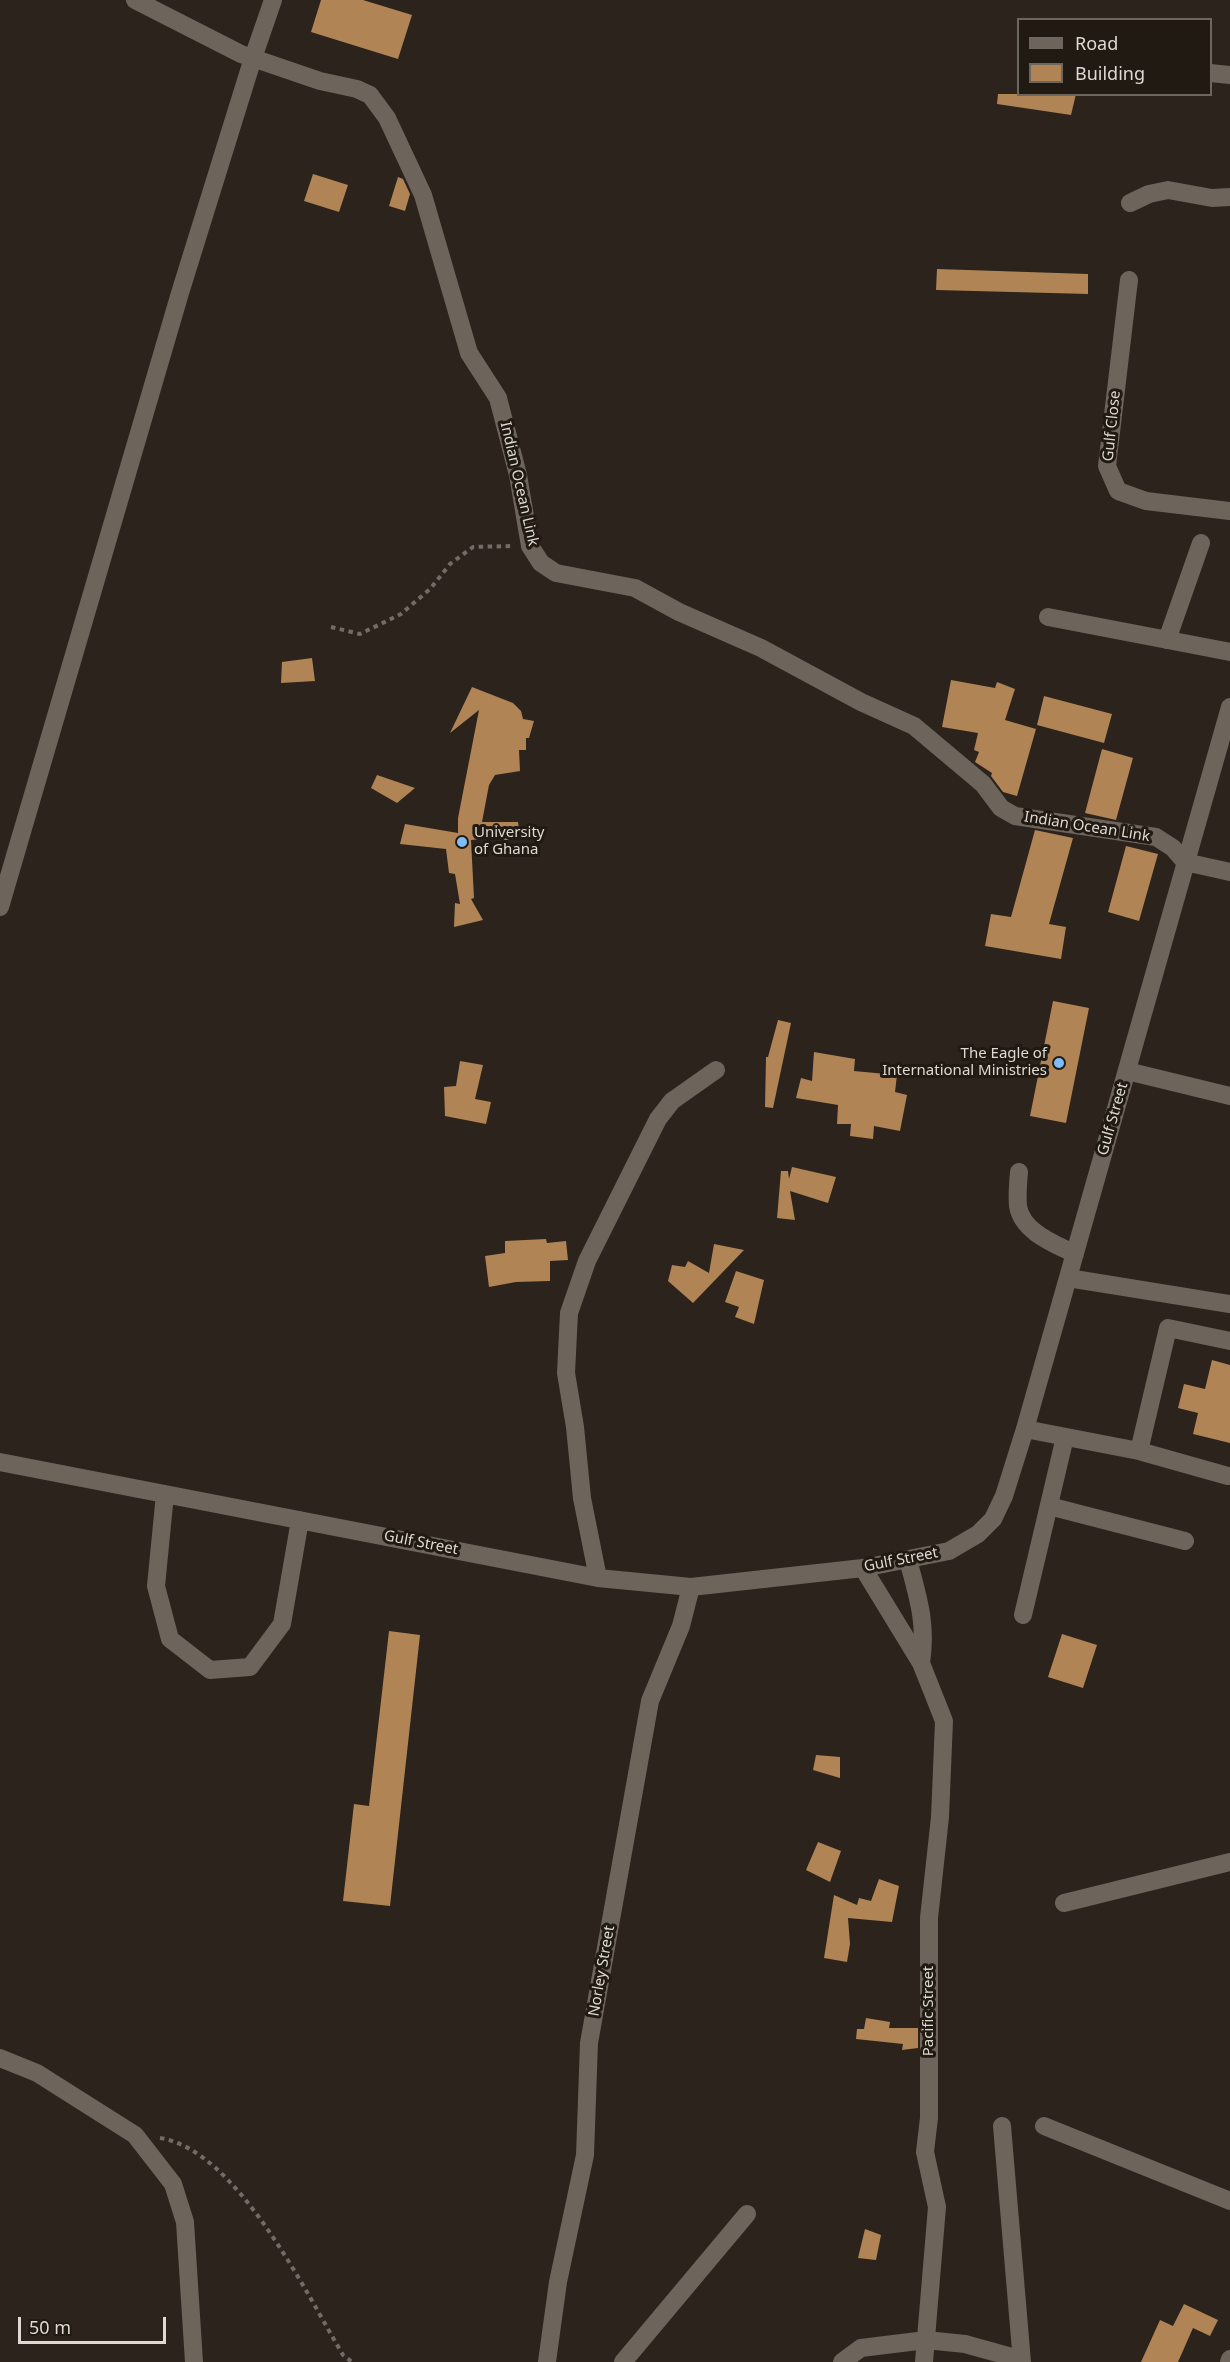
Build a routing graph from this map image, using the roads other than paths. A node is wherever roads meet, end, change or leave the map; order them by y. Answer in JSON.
{"nodes":[{"id":1,"x":273,"y":0,"type":"edge"},
{"id":2,"x":134,"y":1,"type":"edge"},
{"id":3,"x":253,"y":58,"type":"junction"},
{"id":4,"x":1212,"y":73,"type":"edge"},
{"id":5,"x":1230,"y":75,"type":"edge"},
{"id":6,"x":1230,"y":197,"type":"edge"},
{"id":7,"x":1130,"y":203,"type":"dead end"},
{"id":8,"x":1129,"y":280,"type":"dead end"},
{"id":9,"x":1230,"y":512,"type":"edge"},
{"id":10,"x":1201,"y":543,"type":"dead end"},
{"id":11,"x":1048,"y":617,"type":"dead end"},
{"id":12,"x":1167,"y":640,"type":"junction"},
{"id":13,"x":1230,"y":652,"type":"edge"},
{"id":14,"x":1230,"y":707,"type":"edge"},
{"id":15,"x":1224,"y":751,"type":"edge"},
{"id":16,"x":1185,"y":862,"type":"junction"},
{"id":17,"x":1230,"y":872,"type":"edge"},
{"id":18,"x":5,"y":873,"type":"edge"},
{"id":19,"x":0,"y":908,"type":"edge"},
{"id":20,"x":716,"y":1070,"type":"dead end"},
{"id":21,"x":1127,"y":1071,"type":"junction"},
{"id":22,"x":1230,"y":1096,"type":"edge"},
{"id":23,"x":1018,"y":1172,"type":"dead end"},
{"id":24,"x":1075,"y":1254,"type":"junction"},
{"id":25,"x":1068,"y":1278,"type":"junction"},
{"id":26,"x":1230,"y":1305,"type":"edge"},
{"id":27,"x":1230,"y":1341,"type":"edge"},
{"id":28,"x":1025,"y":1429,"type":"junction"},
{"id":29,"x":1065,"y":1437,"type":"junction"},
{"id":30,"x":1139,"y":1451,"type":"junction"},
{"id":31,"x":0,"y":1462,"type":"edge"},
{"id":32,"x":1228,"y":1476,"type":"dead end"},
{"id":33,"x":165,"y":1494,"type":"junction"},
{"id":34,"x":1049,"y":1506,"type":"junction"},
{"id":35,"x":300,"y":1520,"type":"junction"},
{"id":36,"x":1185,"y":1541,"type":"dead end"},
{"id":37,"x":908,"y":1560,"type":"junction"},
{"id":38,"x":862,"y":1568,"type":"junction"},
{"id":39,"x":598,"y":1578,"type":"junction"},
{"id":40,"x":692,"y":1587,"type":"junction"},
{"id":41,"x":1023,"y":1615,"type":"dead end"},
{"id":42,"x":921,"y":1663,"type":"junction"},
{"id":43,"x":1230,"y":1862,"type":"edge"},
{"id":44,"x":1064,"y":1903,"type":"dead end"},
{"id":45,"x":0,"y":2058,"type":"edge"},
{"id":46,"x":1002,"y":2126,"type":"dead end"},
{"id":47,"x":1044,"y":2126,"type":"dead end"},
{"id":48,"x":1230,"y":2200,"type":"edge"},
{"id":49,"x":747,"y":2214,"type":"dead end"},
{"id":50,"x":926,"y":2340,"type":"junction"},
{"id":51,"x":194,"y":2362,"type":"edge"},
{"id":52,"x":547,"y":2362,"type":"edge"},
{"id":53,"x":622,"y":2362,"type":"edge"},
{"id":54,"x":842,"y":2362,"type":"edge"},
{"id":55,"x":924,"y":2362,"type":"edge"},
{"id":56,"x":1020,"y":2362,"type":"edge"}],
"edges":[{"from":1,"to":3,"type":"street"},
{"from":2,"to":3,"type":"street","name":"Indian Ocean Link"},
{"from":3,"to":16,"type":"street","name":"Indian Ocean Link"},
{"from":3,"to":18,"type":"street"},
{"from":4,"to":5,"type":"street"},
{"from":6,"to":7,"type":"street"},
{"from":8,"to":9,"type":"street","name":"Gulf Close"},
{"from":10,"to":12,"type":"street"},
{"from":11,"to":12,"type":"street"},
{"from":12,"to":13,"type":"street"},
{"from":14,"to":15,"type":"street","name":"Gulf Street"},
{"from":15,"to":16,"type":"street","name":"Gulf Street"},
{"from":16,"to":17,"type":"street"},
{"from":16,"to":21,"type":"street","name":"Gulf Street"},
{"from":18,"to":19,"type":"street"},
{"from":20,"to":39,"type":"street"},
{"from":21,"to":22,"type":"street"},
{"from":21,"to":24,"type":"street","name":"Gulf Street"},
{"from":23,"to":24,"type":"street"},
{"from":24,"to":25,"type":"street","name":"Gulf Street"},
{"from":25,"to":26,"type":"street"},
{"from":25,"to":28,"type":"street","name":"Gulf Street"},
{"from":27,"to":30,"type":"street"},
{"from":28,"to":29,"type":"street"},
{"from":28,"to":37,"type":"street","name":"Gulf Street"},
{"from":29,"to":30,"type":"street"},
{"from":29,"to":34,"type":"street"},
{"from":30,"to":32,"type":"street"},
{"from":31,"to":33,"type":"street","name":"Gulf Street"},
{"from":33,"to":35,"type":"street","name":"Gulf Street"},
{"from":33,"to":35,"type":"street"},
{"from":34,"to":36,"type":"street"},
{"from":34,"to":41,"type":"street"},
{"from":35,"to":39,"type":"street","name":"Gulf Street"},
{"from":37,"to":38,"type":"street","name":"Gulf Street"},
{"from":37,"to":42,"type":"street","name":"Pacific Street"},
{"from":38,"to":40,"type":"street","name":"Gulf Street"},
{"from":38,"to":42,"type":"street","name":"Pacific Street"},
{"from":39,"to":40,"type":"street","name":"Gulf Street"},
{"from":40,"to":52,"type":"street","name":"Norley Street"},
{"from":42,"to":50,"type":"street","name":"Pacific Street"},
{"from":43,"to":44,"type":"street"},
{"from":45,"to":51,"type":"street"},
{"from":46,"to":56,"type":"street"},
{"from":47,"to":48,"type":"street"},
{"from":49,"to":53,"type":"street"},
{"from":50,"to":54,"type":"street"},
{"from":50,"to":55,"type":"street","name":"Pacific Street"},
{"from":50,"to":56,"type":"street"}]}
